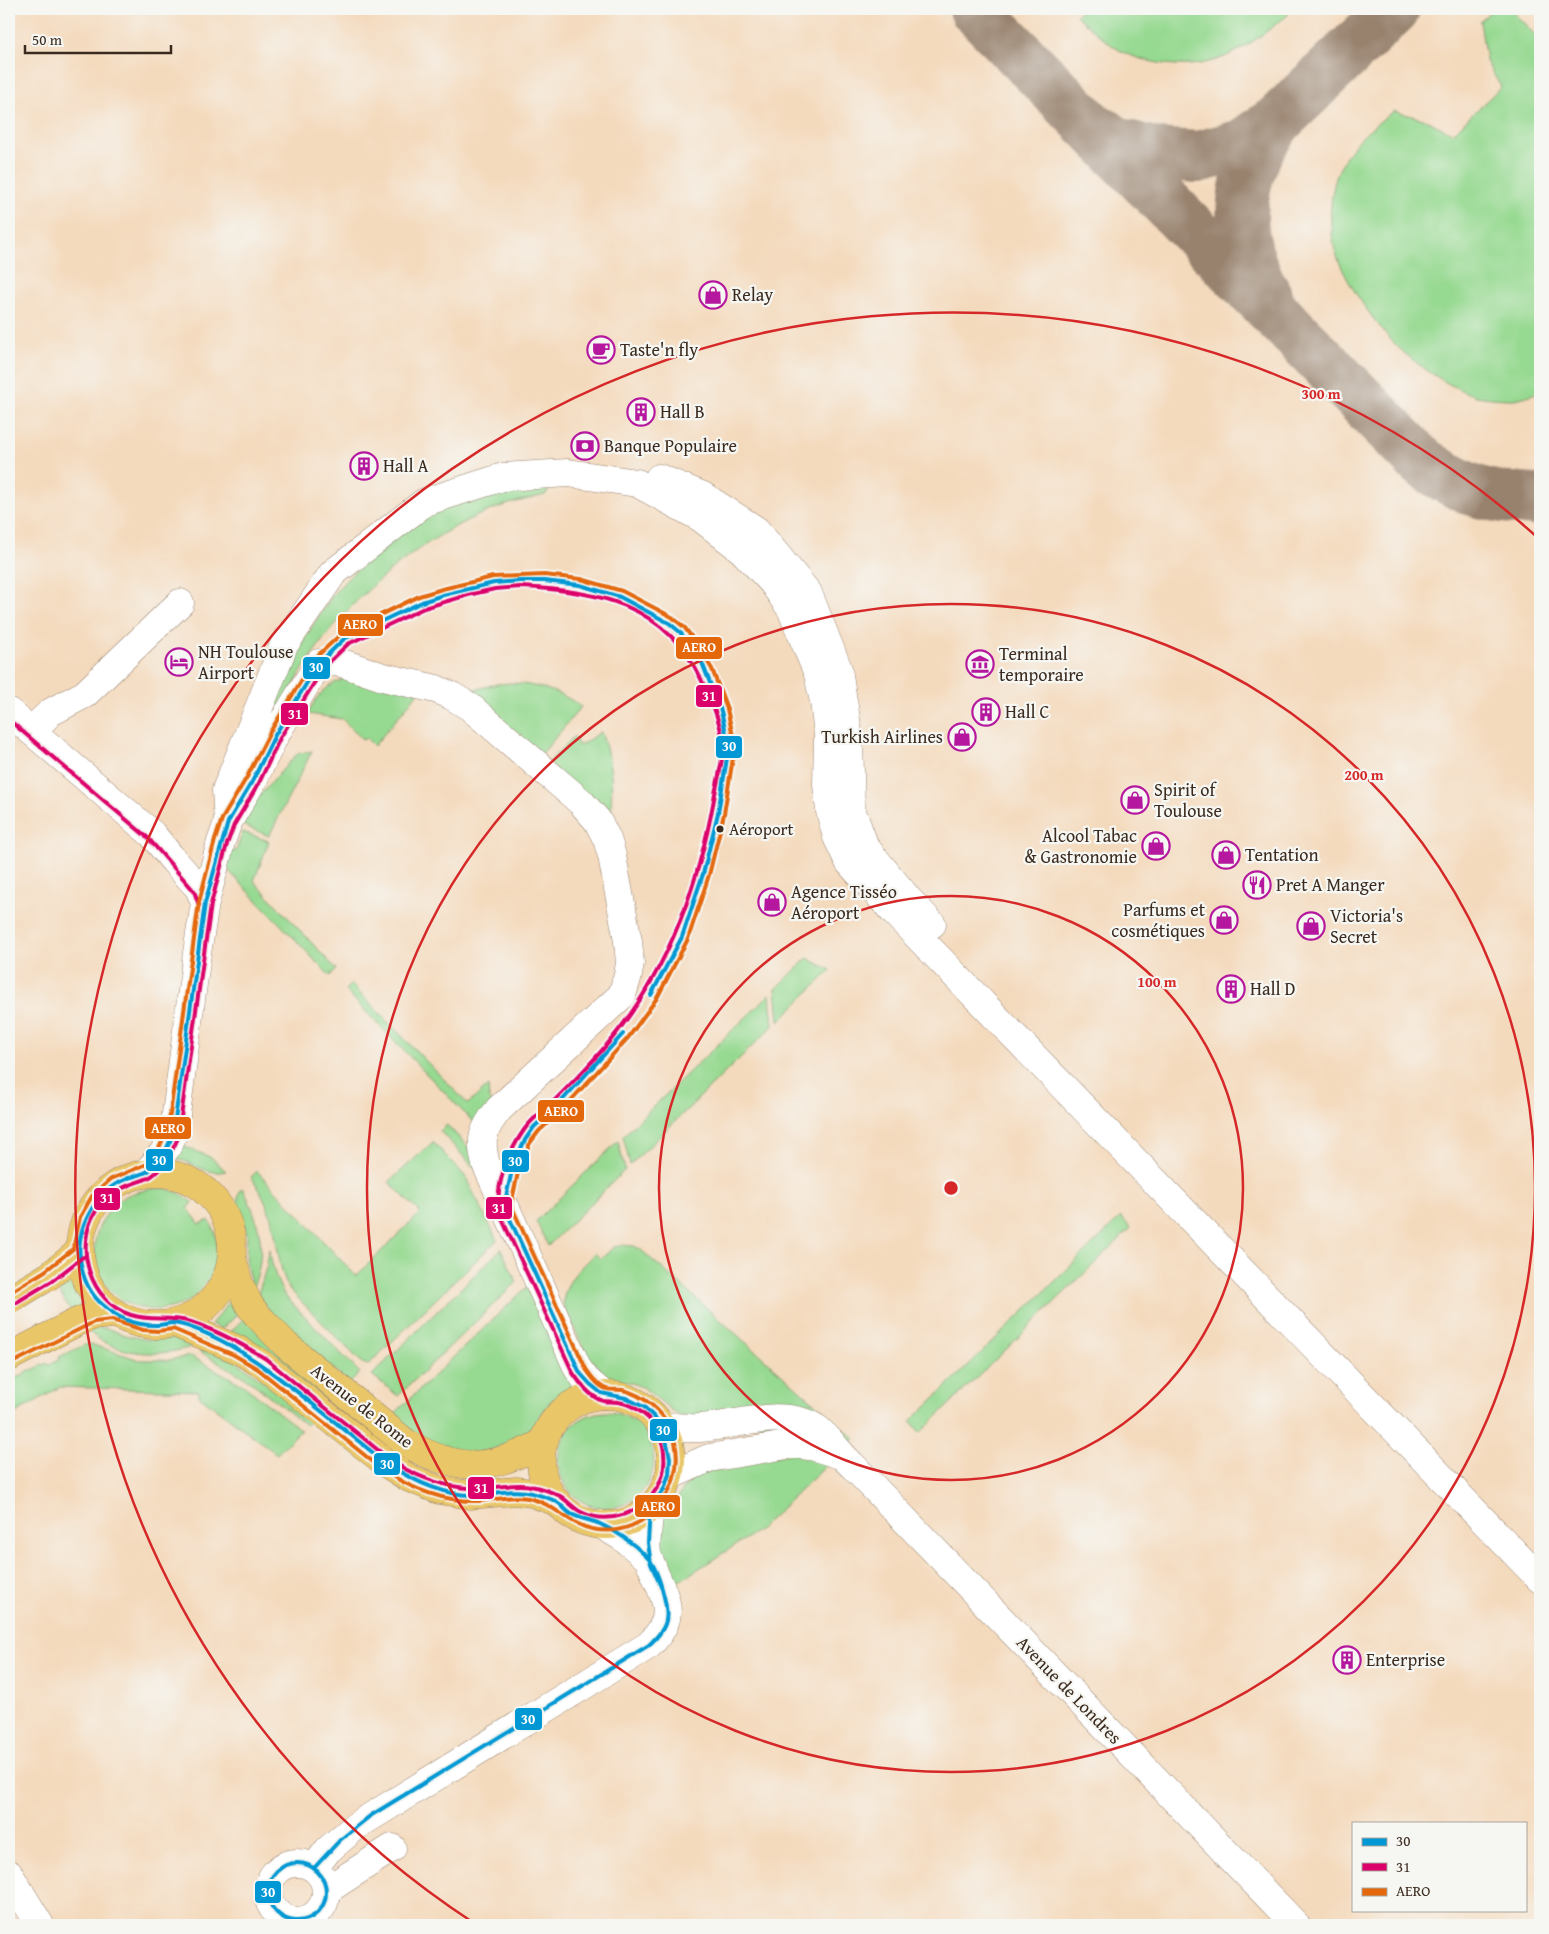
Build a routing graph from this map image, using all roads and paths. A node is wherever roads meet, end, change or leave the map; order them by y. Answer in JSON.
{"nodes":[{"id":1,"x":502,"y":477,"type":"junction"},
{"id":2,"x":180,"y":603,"type":"dead end"},
{"id":3,"x":9,"y":712,"type":"edge"},
{"id":4,"x":31,"y":732,"type":"junction"},
{"id":5,"x":228,"y":822,"type":"junction"},
{"id":6,"x":205,"y":903,"type":"junction"},
{"id":7,"x":146,"y":1172,"type":"junction"},
{"id":8,"x":79,"y":1252,"type":"junction"},
{"id":9,"x":232,"y":1257,"type":"junction"},
{"id":10,"x":9,"y":1300,"type":"edge"},
{"id":11,"x":113,"y":1314,"type":"junction"},
{"id":12,"x":174,"y":1323,"type":"junction"},
{"id":13,"x":9,"y":1357,"type":"edge"},
{"id":14,"x":604,"y":1395,"type":"junction"},
{"id":15,"x":662,"y":1426,"type":"junction"},
{"id":16,"x":544,"y":1442,"type":"junction"},
{"id":17,"x":841,"y":1455,"type":"junction"},
{"id":18,"x":669,"y":1476,"type":"junction"},
{"id":19,"x":557,"y":1502,"type":"junction"},
{"id":20,"x":650,"y":1507,"type":"junction"},
{"id":21,"x":600,"y":1524,"type":"junction"},
{"id":22,"x":648,"y":1558,"type":"junction"},
{"id":23,"x":1540,"y":1562,"type":"edge"},
{"id":24,"x":1540,"y":1579,"type":"edge"},
{"id":25,"x":392,"y":1848,"type":"dead end"},
{"id":26,"x":9,"y":1874,"type":"edge"},
{"id":27,"x":320,"y":1879,"type":"junction"},
{"id":28,"x":274,"y":1920,"type":"edge"},
{"id":29,"x":315,"y":1921,"type":"edge"},
{"id":30,"x":40,"y":1925,"type":"edge"},
{"id":31,"x":1296,"y":1925,"type":"edge"}],
"edges":[{"from":1,"to":5,"type":"street"},
{"from":1,"to":23,"type":"street"},
{"from":1,"to":24,"type":"street"},
{"from":2,"to":4,"type":"street"},
{"from":3,"to":4,"type":"street"},
{"from":4,"to":6,"type":"street"},
{"from":5,"to":6,"type":"street"},
{"from":5,"to":14,"type":"street"},
{"from":6,"to":7,"type":"street"},
{"from":7,"to":8,"type":"main road"},
{"from":7,"to":9,"type":"main road"},
{"from":8,"to":10,"type":"main road"},
{"from":8,"to":11,"type":"main road"},
{"from":9,"to":12,"type":"main road"},
{"from":9,"to":16,"type":"main road","name":"Avenue de Rome"},
{"from":11,"to":12,"type":"main road"},
{"from":11,"to":13,"type":"main road"},
{"from":12,"to":19,"type":"main road","name":"Avenue de Rome"},
{"from":14,"to":15,"type":"main road"},
{"from":14,"to":16,"type":"main road"},
{"from":15,"to":17,"type":"street","name":"Avenue de Londres"},
{"from":15,"to":18,"type":"main road"},
{"from":16,"to":19,"type":"main road"},
{"from":17,"to":18,"type":"street","name":"Avenue de Londres"},
{"from":17,"to":31,"type":"street","name":"Avenue de Londres"},
{"from":18,"to":20,"type":"main road"},
{"from":19,"to":21,"type":"main road"},
{"from":20,"to":21,"type":"main road"},
{"from":20,"to":22,"type":"street"},
{"from":21,"to":22,"type":"street"},
{"from":22,"to":27,"type":"street"},
{"from":25,"to":27,"type":"street"},
{"from":26,"to":30,"type":"street"},
{"from":27,"to":28,"type":"street"},
{"from":27,"to":29,"type":"street"},
{"from":28,"to":29,"type":"street"}]}
